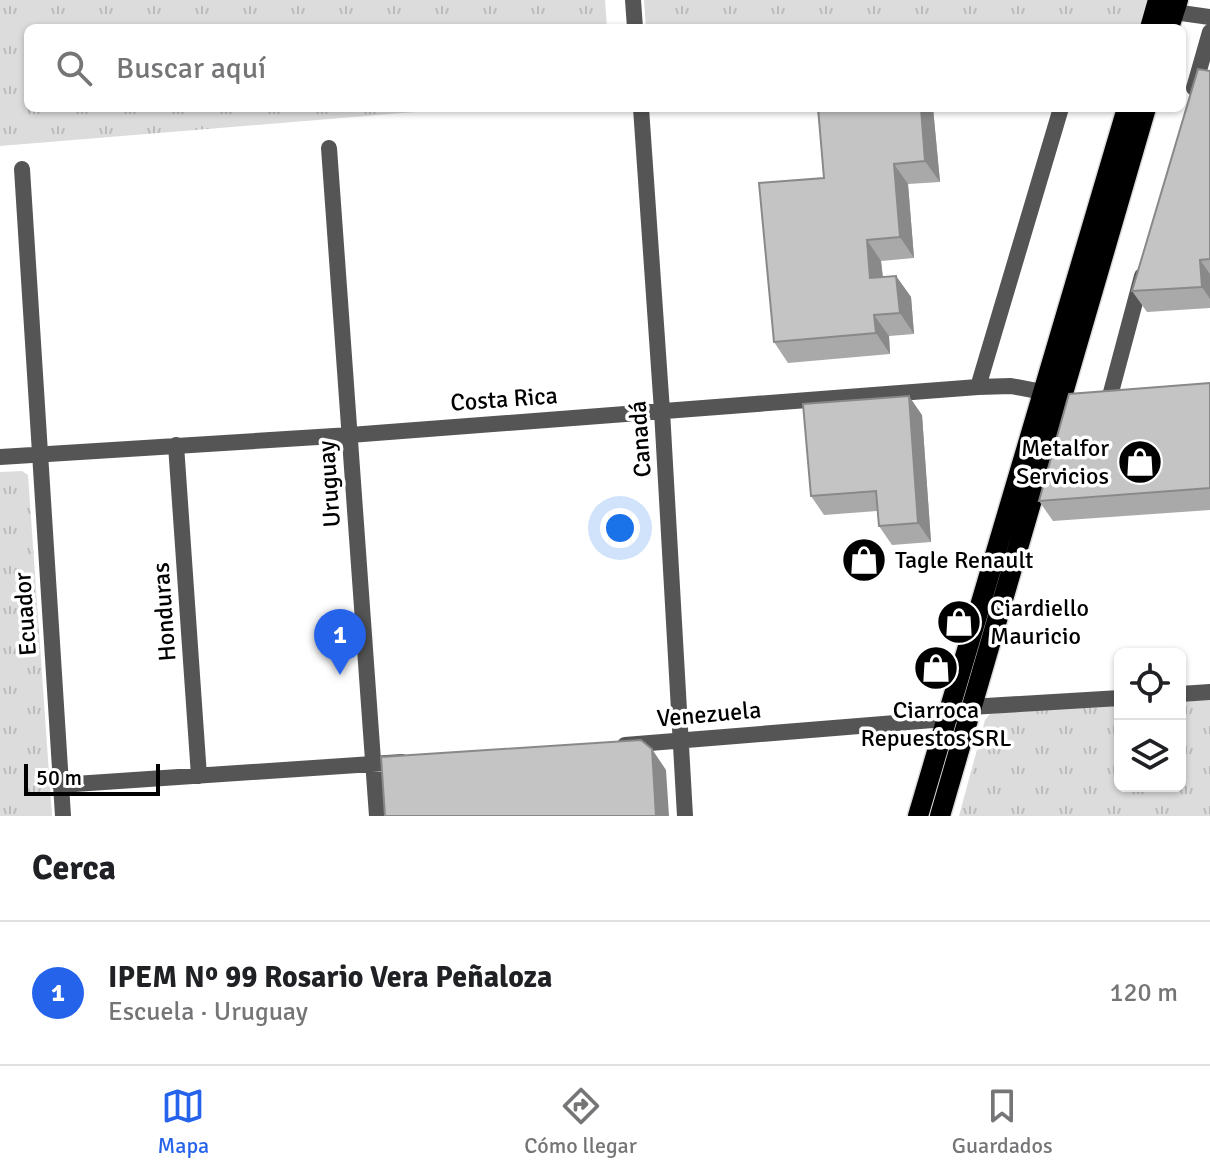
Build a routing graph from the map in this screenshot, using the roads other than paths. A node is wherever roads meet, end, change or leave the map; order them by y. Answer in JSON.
{"nodes":[{"id":1,"x":633,"y":0,"type":"edge"},
{"id":2,"x":1170,"y":10,"type":"edge"},
{"id":3,"x":1210,"y":17,"type":"edge"},
{"id":4,"x":635,"y":24,"type":"edge"},
{"id":5,"x":1154,"y":24,"type":"edge"},
{"id":6,"x":1210,"y":32,"type":"edge"},
{"id":7,"x":1189,"y":108,"type":"edge"},
{"id":8,"x":641,"y":112,"type":"edge"},
{"id":9,"x":1060,"y":112,"type":"edge"},
{"id":10,"x":1126,"y":112,"type":"edge"},
{"id":11,"x":1145,"y":112,"type":"edge"},
{"id":12,"x":329,"y":148,"type":"dead end"},
{"id":13,"x":22,"y":169,"type":"dead end"},
{"id":14,"x":1147,"y":259,"type":"edge"},
{"id":15,"x":978,"y":387,"type":"junction"},
{"id":16,"x":1052,"y":394,"type":"junction"},
{"id":17,"x":662,"y":411,"type":"junction"},
{"id":18,"x":350,"y":435,"type":"junction"},
{"id":19,"x":176,"y":445,"type":"junction"},
{"id":20,"x":39,"y":456,"type":"junction"},
{"id":21,"x":0,"y":457,"type":"edge"},
{"id":22,"x":1210,"y":692,"type":"edge"},
{"id":23,"x":1186,"y":694,"type":"edge"},
{"id":24,"x":1114,"y":698,"type":"edge"},
{"id":25,"x":970,"y":707,"type":"junction"},
{"id":26,"x":945,"y":719,"type":"junction"},
{"id":27,"x":681,"y":741,"type":"junction"},
{"id":28,"x":604,"y":746,"type":"edge"},
{"id":29,"x":420,"y":760,"type":"edge"},
{"id":30,"x":374,"y":764,"type":"junction"},
{"id":31,"x":199,"y":776,"type":"junction"},
{"id":32,"x":60,"y":785,"type":"junction"},
{"id":33,"x":63,"y":816,"type":"edge"},
{"id":34,"x":377,"y":816,"type":"edge"},
{"id":35,"x":685,"y":816,"type":"edge"},
{"id":36,"x":918,"y":816,"type":"edge"},
{"id":37,"x":940,"y":816,"type":"edge"}],
"edges":[{"from":1,"to":4,"type":"street"},
{"from":2,"to":3,"type":"street"},
{"from":2,"to":5,"type":"main road"},
{"from":6,"to":7,"type":"street"},
{"from":8,"to":17,"type":"street","name":"Canadá"},
{"from":9,"to":15,"type":"street"},
{"from":10,"to":16,"type":"main road"},
{"from":11,"to":16,"type":"main road"},
{"from":12,"to":18,"type":"street","name":"Uruguay"},
{"from":13,"to":20,"type":"street","name":"Ecuador"},
{"from":14,"to":16,"type":"street"},
{"from":15,"to":16,"type":"street","name":"Costa Rica"},
{"from":15,"to":17,"type":"street","name":"Costa Rica"},
{"from":16,"to":25,"type":"main road"},
{"from":16,"to":26,"type":"main road"},
{"from":17,"to":18,"type":"street","name":"Costa Rica"},
{"from":17,"to":27,"type":"street","name":"Canadá"},
{"from":18,"to":19,"type":"street","name":"Costa Rica"},
{"from":18,"to":30,"type":"street","name":"Uruguay"},
{"from":19,"to":20,"type":"street","name":"Costa Rica"},
{"from":19,"to":31,"type":"street","name":"Honduras"},
{"from":20,"to":21,"type":"street","name":"Costa Rica"},
{"from":20,"to":32,"type":"street","name":"Ecuador"},
{"from":22,"to":23,"type":"street"},
{"from":24,"to":25,"type":"street","name":"Venezuela"},
{"from":25,"to":26,"type":"street","name":"Venezuela"},
{"from":25,"to":37,"type":"main road"},
{"from":26,"to":27,"type":"street","name":"Venezuela"},
{"from":26,"to":36,"type":"main road"},
{"from":27,"to":28,"type":"street","name":"Venezuela"},
{"from":27,"to":35,"type":"street","name":"Canadá"},
{"from":29,"to":30,"type":"street"},
{"from":30,"to":31,"type":"street"},
{"from":30,"to":34,"type":"street","name":"Uruguay"},
{"from":31,"to":32,"type":"street"},
{"from":32,"to":33,"type":"street","name":"Ecuador"}]}
